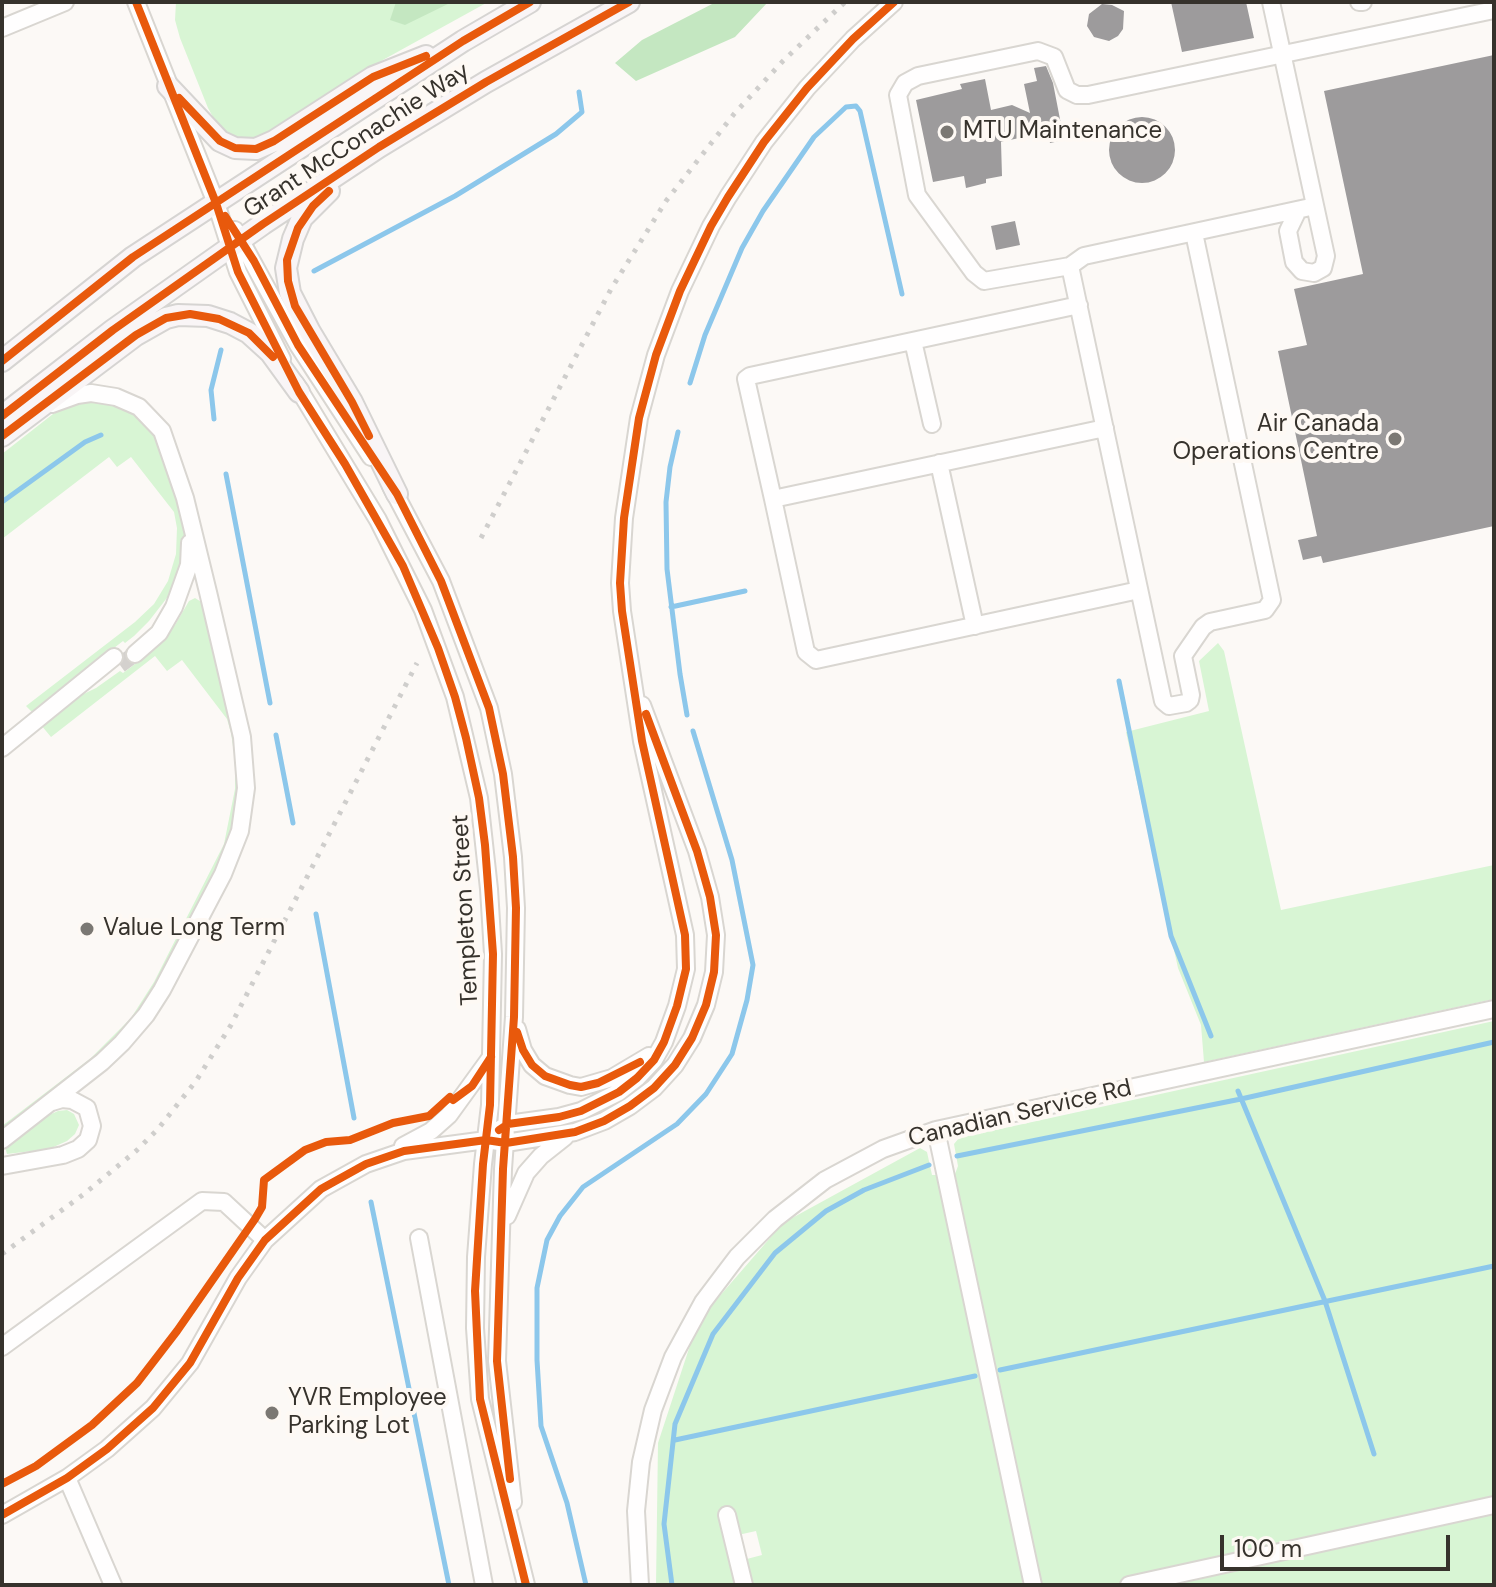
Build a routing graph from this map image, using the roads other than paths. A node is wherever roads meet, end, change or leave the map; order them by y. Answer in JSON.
{"nodes":[{"id":1,"x":65,"y":2,"type":"edge"},
{"id":2,"x":136,"y":2,"type":"edge"},
{"id":3,"x":530,"y":2,"type":"edge"},
{"id":4,"x":629,"y":2,"type":"edge"},
{"id":5,"x":894,"y":2,"type":"edge"},
{"id":6,"x":1271,"y":2,"type":"edge"},
{"id":7,"x":1494,"y":10,"type":"edge"},
{"id":8,"x":2,"y":28,"type":"edge"},
{"id":9,"x":463,"y":41,"type":"junction"},
{"id":10,"x":1282,"y":56,"type":"junction"},
{"id":11,"x":486,"y":82,"type":"junction"},
{"id":12,"x":168,"y":86,"type":"junction"},
{"id":13,"x":216,"y":203,"type":"junction"},
{"id":14,"x":1194,"y":233,"type":"junction"},
{"id":15,"x":235,"y":243,"type":"junction"},
{"id":16,"x":133,"y":257,"type":"junction"},
{"id":17,"x":1070,"y":266,"type":"junction"},
{"id":18,"x":1079,"y":305,"type":"junction"},
{"id":19,"x":913,"y":341,"type":"junction"},
{"id":20,"x":2,"y":343,"type":"edge"},
{"id":21,"x":2,"y":361,"type":"edge"},
{"id":22,"x":299,"y":392,"type":"junction"},
{"id":23,"x":33,"y":413,"type":"junction"},
{"id":24,"x":2,"y":416,"type":"edge"},
{"id":25,"x":932,"y":424,"type":"dead end"},
{"id":26,"x":1105,"y":428,"type":"junction"},
{"id":27,"x":2,"y":436,"type":"edge"},
{"id":28,"x":939,"y":463,"type":"junction"},
{"id":29,"x":397,"y":494,"type":"junction"},
{"id":30,"x":773,"y":499,"type":"junction"},
{"id":31,"x":191,"y":521,"type":"junction"},
{"id":32,"x":1139,"y":590,"type":"junction"},
{"id":33,"x":975,"y":626,"type":"junction"},
{"id":34,"x":132,"y":650,"type":"tunnel mouth"},
{"id":35,"x":117,"y":661,"type":"tunnel mouth"},
{"id":36,"x":632,"y":681,"type":"junction"},
{"id":37,"x":2,"y":748,"type":"edge"},
{"id":38,"x":1494,"y":1009,"type":"edge"},
{"id":39,"x":514,"y":1017,"type":"junction"},
{"id":40,"x":669,"y":1029,"type":"junction"},
{"id":41,"x":491,"y":1057,"type":"junction"},
{"id":42,"x":50,"y":1103,"type":"junction"},
{"id":43,"x":508,"y":1124,"type":"junction"},
{"id":44,"x":936,"y":1130,"type":"junction"},
{"id":45,"x":575,"y":1132,"type":"junction"},
{"id":46,"x":2,"y":1140,"type":"edge"},
{"id":47,"x":486,"y":1140,"type":"junction"},
{"id":48,"x":506,"y":1143,"type":"junction"},
{"id":49,"x":376,"y":1160,"type":"junction"},
{"id":50,"x":2,"y":1166,"type":"edge"},
{"id":51,"x":419,"y":1238,"type":"dead end"},
{"id":52,"x":265,"y":1240,"type":"junction"},
{"id":53,"x":499,"y":1261,"type":"junction"},
{"id":54,"x":2,"y":1347,"type":"edge"},
{"id":55,"x":67,"y":1478,"type":"junction"},
{"id":56,"x":78,"y":1500,"type":"junction"},
{"id":57,"x":1494,"y":1505,"type":"edge"},
{"id":58,"x":2,"y":1515,"type":"edge"},
{"id":59,"x":727,"y":1515,"type":"dead end"},
{"id":60,"x":524,"y":1579,"type":"edge"},
{"id":61,"x":102,"y":1585,"type":"edge"},
{"id":62,"x":113,"y":1585,"type":"edge"},
{"id":63,"x":484,"y":1585,"type":"edge"},
{"id":64,"x":640,"y":1585,"type":"edge"},
{"id":65,"x":744,"y":1585,"type":"edge"},
{"id":66,"x":1033,"y":1585,"type":"edge"},
{"id":67,"x":1129,"y":1585,"type":"edge"}],
"edges":[{"from":1,"to":8,"type":"street"},
{"from":2,"to":12,"type":"street","name":"Templeton Street"},
{"from":3,"to":9,"type":"main road","name":"Grant McConachie Way"},
{"from":4,"to":11,"type":"main road","name":"Grant McConachie Way"},
{"from":5,"to":36,"type":"street"},
{"from":6,"to":10,"type":"street"},
{"from":7,"to":10,"type":"street"},
{"from":9,"to":12,"type":"main road"},
{"from":9,"to":13,"type":"main road","name":"Grant McConachie Way"},
{"from":10,"to":14,"type":"street"},
{"from":10,"to":17,"type":"street"},
{"from":11,"to":15,"type":"main road","name":"Grant McConachie Way"},
{"from":11,"to":29,"type":"main road"},
{"from":12,"to":13,"type":"street","name":"Templeton Street"},
{"from":13,"to":15,"type":"street","name":"Templeton Street"},
{"from":13,"to":16,"type":"main road","name":"Grant McConachie Way"},
{"from":14,"to":17,"type":"street"},
{"from":14,"to":32,"type":"street"},
{"from":15,"to":22,"type":"street","name":"Templeton Street"},
{"from":15,"to":24,"type":"main road","name":"Grant McConachie Way"},
{"from":15,"to":29,"type":"street","name":"Templeton Street"},
{"from":16,"to":20,"type":"main road"},
{"from":16,"to":21,"type":"main road","name":"Grant McConachie Way"},
{"from":17,"to":18,"type":"street"},
{"from":18,"to":19,"type":"street"},
{"from":18,"to":26,"type":"street"},
{"from":19,"to":25,"type":"street"},
{"from":19,"to":30,"type":"street"},
{"from":22,"to":23,"type":"main road"},
{"from":22,"to":41,"type":"street","name":"Templeton Street"},
{"from":23,"to":27,"type":"main road"},
{"from":23,"to":31,"type":"street"},
{"from":26,"to":28,"type":"street"},
{"from":26,"to":32,"type":"street"},
{"from":28,"to":30,"type":"street"},
{"from":28,"to":33,"type":"street"},
{"from":29,"to":39,"type":"street","name":"Templeton Street"},
{"from":30,"to":33,"type":"street"},
{"from":31,"to":34,"type":"street"},
{"from":31,"to":42,"type":"street"},
{"from":32,"to":33,"type":"street"},
{"from":35,"to":37,"type":"street"},
{"from":36,"to":40,"type":"street"},
{"from":36,"to":45,"type":"street"},
{"from":38,"to":44,"type":"street","name":"Canadian Service Rd"},
{"from":39,"to":40,"type":"street"},
{"from":39,"to":43,"type":"street","name":"Templeton Street"},
{"from":40,"to":43,"type":"street"},
{"from":41,"to":47,"type":"street","name":"Templeton Street"},
{"from":41,"to":49,"type":"street"},
{"from":42,"to":46,"type":"street"},
{"from":42,"to":50,"type":"street"},
{"from":43,"to":47,"type":"street"},
{"from":43,"to":48,"type":"street","name":"Templeton Street"},
{"from":44,"to":64,"type":"street","name":"Canadian Service Rd"},
{"from":44,"to":66,"type":"street"},
{"from":45,"to":48,"type":"street"},
{"from":45,"to":53,"type":"street"},
{"from":47,"to":48,"type":"street"},
{"from":47,"to":49,"type":"street"},
{"from":47,"to":60,"type":"street","name":"Templeton Street"},
{"from":48,"to":53,"type":"street","name":"Templeton Street"},
{"from":49,"to":52,"type":"street"},
{"from":51,"to":63,"type":"street"},
{"from":52,"to":54,"type":"street"},
{"from":52,"to":55,"type":"street"},
{"from":53,"to":60,"type":"street","name":"Templeton Street"},
{"from":55,"to":56,"type":"street"},
{"from":55,"to":58,"type":"street"},
{"from":56,"to":61,"type":"street"},
{"from":56,"to":62,"type":"street"},
{"from":57,"to":67,"type":"street"},
{"from":59,"to":65,"type":"street"}]}
